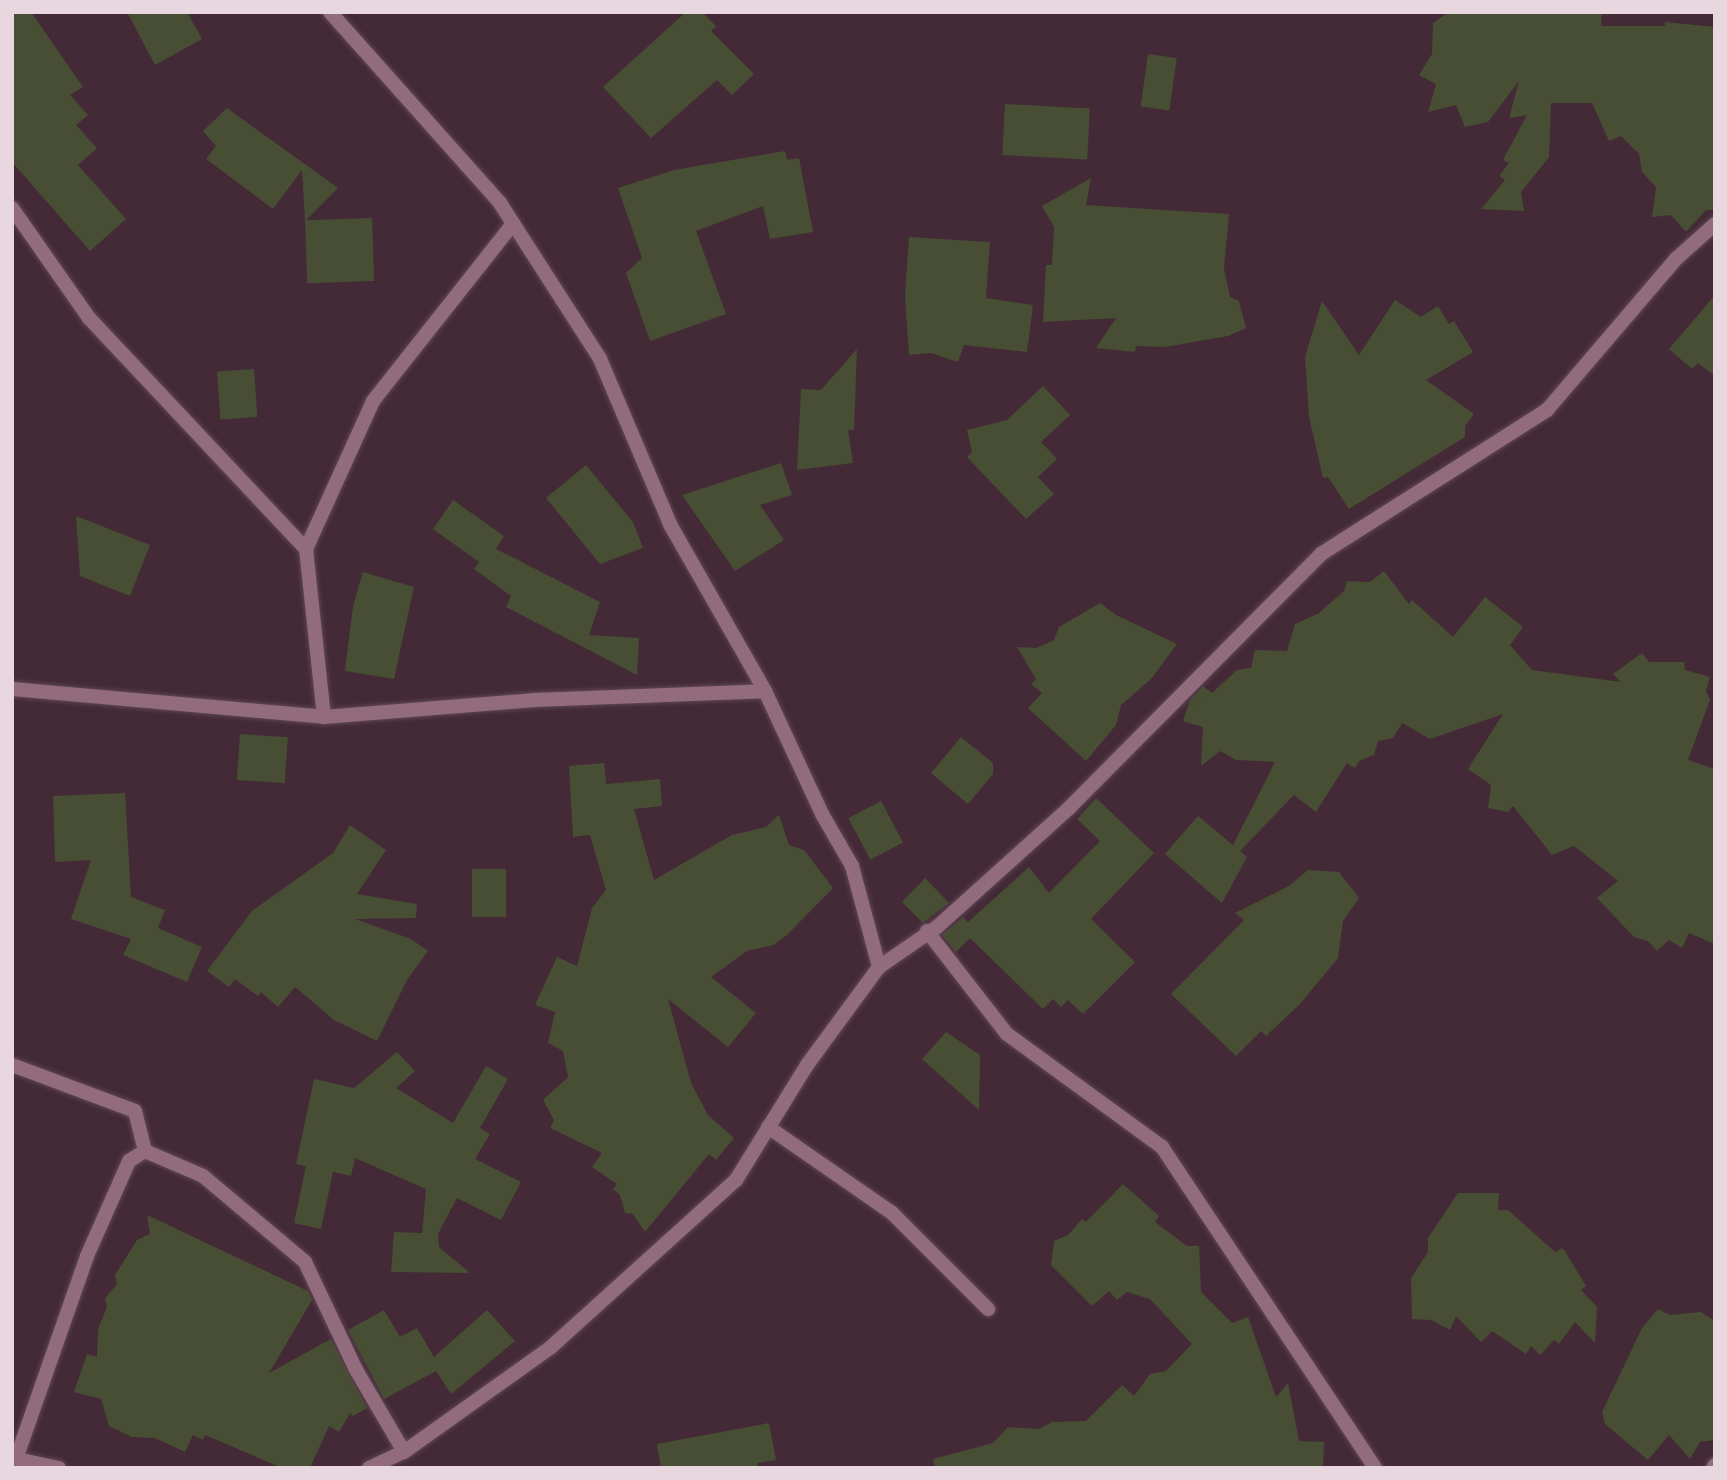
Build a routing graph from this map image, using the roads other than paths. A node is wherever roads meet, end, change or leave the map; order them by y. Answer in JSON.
{"nodes":[{"id":1,"x":330,"y":12,"type":"edge"},
{"id":2,"x":12,"y":208,"type":"edge"},
{"id":3,"x":513,"y":224,"type":"junction"},
{"id":4,"x":1715,"y":224,"type":"edge"},
{"id":5,"x":306,"y":549,"type":"junction"},
{"id":6,"x":12,"y":689,"type":"edge"},
{"id":7,"x":765,"y":691,"type":"junction"},
{"id":8,"x":324,"y":717,"type":"junction"},
{"id":9,"x":927,"y":931,"type":"junction"},
{"id":10,"x":879,"y":967,"type":"junction"},
{"id":11,"x":12,"y":1065,"type":"edge"},
{"id":12,"x":768,"y":1127,"type":"junction"},
{"id":13,"x":145,"y":1151,"type":"junction"},
{"id":14,"x":988,"y":1309,"type":"dead end"},
{"id":15,"x":404,"y":1452,"type":"junction"},
{"id":16,"x":14,"y":1459,"type":"edge"},
{"id":17,"x":59,"y":1468,"type":"edge"},
{"id":18,"x":369,"y":1468,"type":"edge"},
{"id":19,"x":1375,"y":1468,"type":"edge"}],
"edges":[{"from":1,"to":3,"type":"street"},
{"from":2,"to":5,"type":"street"},
{"from":3,"to":5,"type":"street"},
{"from":3,"to":7,"type":"street"},
{"from":4,"to":9,"type":"street"},
{"from":5,"to":8,"type":"street"},
{"from":6,"to":8,"type":"street"},
{"from":7,"to":8,"type":"street"},
{"from":7,"to":10,"type":"street"},
{"from":9,"to":10,"type":"street"},
{"from":9,"to":19,"type":"street"},
{"from":10,"to":12,"type":"street"},
{"from":11,"to":13,"type":"street"},
{"from":12,"to":14,"type":"street"},
{"from":12,"to":15,"type":"street"},
{"from":13,"to":15,"type":"street"},
{"from":13,"to":16,"type":"street"},
{"from":15,"to":18,"type":"street"},
{"from":16,"to":17,"type":"street"}]}
